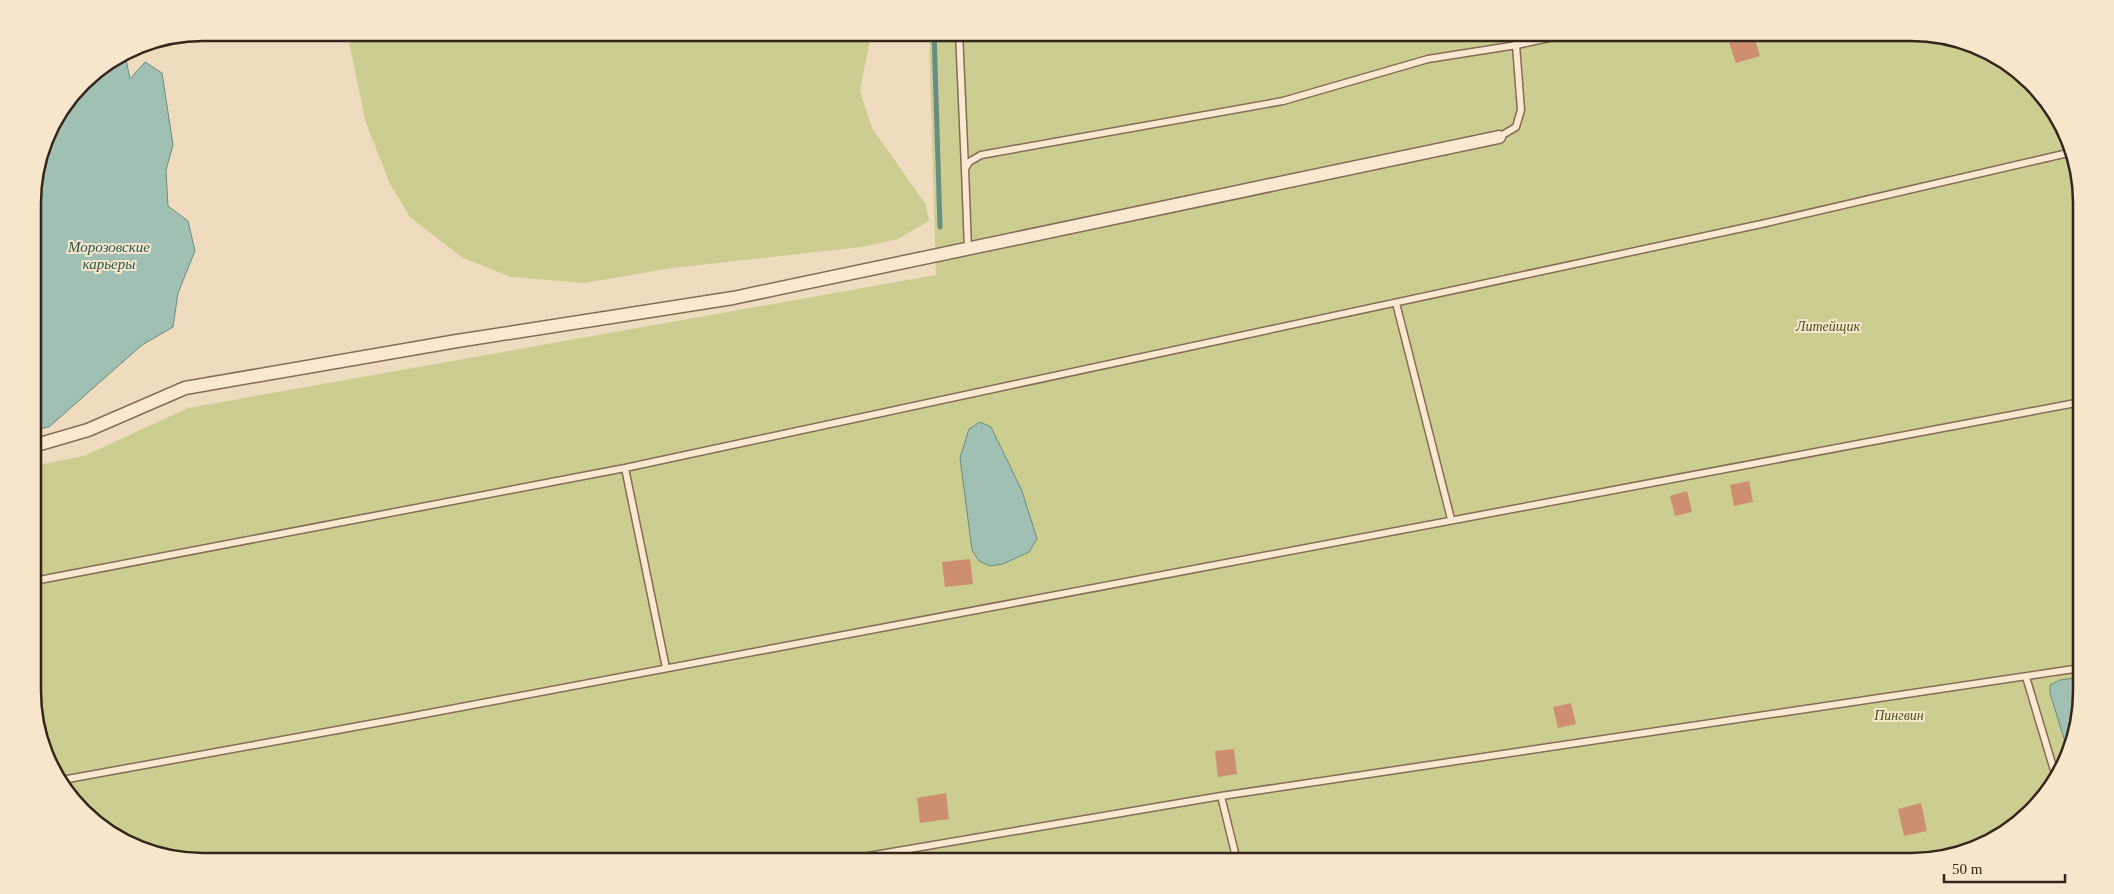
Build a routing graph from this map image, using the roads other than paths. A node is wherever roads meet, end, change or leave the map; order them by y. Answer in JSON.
{"nodes":[{"id":1,"x":959,"y":41,"type":"edge"},
{"id":2,"x":1516,"y":41,"type":"edge"},
{"id":3,"x":1535,"y":41,"type":"edge"},
{"id":4,"x":1517,"y":45,"type":"junction"},
{"id":5,"x":1500,"y":137,"type":"joint"},
{"id":6,"x":2064,"y":154,"type":"edge"},
{"id":7,"x":965,"y":169,"type":"junction"},
{"id":8,"x":968,"y":249,"type":"junction"},
{"id":9,"x":1396,"y":303,"type":"junction"},
{"id":10,"x":2073,"y":403,"type":"edge"},
{"id":11,"x":41,"y":444,"type":"edge"},
{"id":12,"x":625,"y":468,"type":"junction"},
{"id":13,"x":1451,"y":519,"type":"junction"},
{"id":14,"x":41,"y":580,"type":"edge"},
{"id":15,"x":666,"y":668,"type":"junction"},
{"id":16,"x":2073,"y":669,"type":"edge"},
{"id":17,"x":2026,"y":677,"type":"junction"},
{"id":18,"x":2053,"y":767,"type":"edge"},
{"id":19,"x":68,"y":779,"type":"edge"},
{"id":20,"x":1221,"y":796,"type":"junction"},
{"id":21,"x":1235,"y":852,"type":"edge"},
{"id":22,"x":888,"y":853,"type":"edge"}],
"edges":[{"from":1,"to":7,"type":"lane"},
{"from":2,"to":4,"type":"lane"},
{"from":3,"to":4,"type":"lane"},
{"from":4,"to":5,"type":"lane"},
{"from":4,"to":7,"type":"lane"},
{"from":5,"to":8,"type":"street"},
{"from":6,"to":9,"type":"lane"},
{"from":7,"to":8,"type":"lane"},
{"from":8,"to":11,"type":"street"},
{"from":9,"to":12,"type":"lane"},
{"from":9,"to":13,"type":"lane"},
{"from":10,"to":13,"type":"lane"},
{"from":12,"to":14,"type":"lane"},
{"from":12,"to":15,"type":"lane"},
{"from":13,"to":15,"type":"lane"},
{"from":15,"to":19,"type":"lane"},
{"from":16,"to":17,"type":"lane"},
{"from":17,"to":18,"type":"lane"},
{"from":17,"to":20,"type":"lane"},
{"from":20,"to":21,"type":"lane"},
{"from":20,"to":22,"type":"lane"}]}
